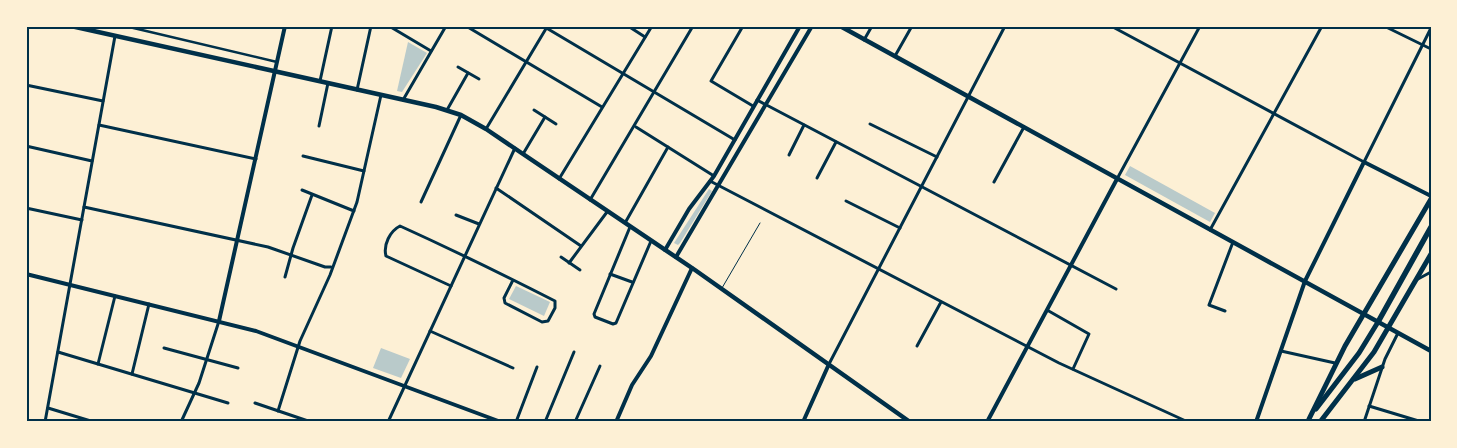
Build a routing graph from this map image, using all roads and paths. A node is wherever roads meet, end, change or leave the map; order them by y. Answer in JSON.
{"nodes":[{"id":1,"x":71,"y":26,"type":"edge"},
{"id":2,"x":125,"y":26,"type":"edge"},
{"id":3,"x":285,"y":26,"type":"edge"},
{"id":4,"x":332,"y":26,"type":"edge"},
{"id":5,"x":372,"y":26,"type":"edge"},
{"id":6,"x":389,"y":26,"type":"edge"},
{"id":7,"x":446,"y":26,"type":"edge"},
{"id":8,"x":466,"y":26,"type":"edge"},
{"id":9,"x":628,"y":26,"type":"edge"},
{"id":10,"x":652,"y":26,"type":"edge"},
{"id":11,"x":693,"y":26,"type":"edge"},
{"id":12,"x":743,"y":26,"type":"edge"},
{"id":13,"x":800,"y":26,"type":"edge"},
{"id":14,"x":812,"y":26,"type":"edge"},
{"id":15,"x":840,"y":26,"type":"edge"},
{"id":16,"x":872,"y":26,"type":"edge"},
{"id":17,"x":912,"y":26,"type":"edge"},
{"id":18,"x":1005,"y":26,"type":"edge"},
{"id":19,"x":1111,"y":26,"type":"edge"},
{"id":20,"x":1200,"y":26,"type":"edge"},
{"id":21,"x":1322,"y":26,"type":"edge"},
{"id":22,"x":1384,"y":26,"type":"edge"},
{"id":23,"x":545,"y":27,"type":"edge"},
{"id":24,"x":1431,"y":28,"type":"edge"},
{"id":25,"x":115,"y":36,"type":"junction"},
{"id":26,"x":645,"y":37,"type":"junction"},
{"id":27,"x":864,"y":40,"type":"junction"},
{"id":28,"x":1422,"y":45,"type":"junction"},
{"id":29,"x":1431,"y":49,"type":"edge"},
{"id":30,"x":432,"y":51,"type":"junction"},
{"id":31,"x":895,"y":56,"type":"junction"},
{"id":32,"x":277,"y":62,"type":"junction"},
{"id":33,"x":526,"y":62,"type":"junction"},
{"id":34,"x":1180,"y":63,"type":"junction"},
{"id":35,"x":458,"y":67,"type":"dead end"},
{"id":36,"x":275,"y":72,"type":"junction"},
{"id":37,"x":468,"y":73,"type":"junction"},
{"id":38,"x":622,"y":73,"type":"junction"},
{"id":39,"x":479,"y":79,"type":"dead end"},
{"id":40,"x":320,"y":81,"type":"junction"},
{"id":41,"x":328,"y":83,"type":"junction"},
{"id":42,"x":26,"y":85,"type":"edge"},
{"id":43,"x":357,"y":90,"type":"junction"},
{"id":44,"x":655,"y":93,"type":"junction"},
{"id":45,"x":381,"y":95,"type":"junction"},
{"id":46,"x":968,"y":97,"type":"junction"},
{"id":47,"x":402,"y":100,"type":"junction"},
{"id":48,"x":757,"y":100,"type":"junction"},
{"id":49,"x":103,"y":102,"type":"junction"},
{"id":50,"x":754,"y":106,"type":"junction"},
{"id":51,"x":767,"y":106,"type":"junction"},
{"id":52,"x":602,"y":107,"type":"junction"},
{"id":53,"x":447,"y":110,"type":"junction"},
{"id":54,"x":534,"y":110,"type":"dead end"},
{"id":55,"x":1274,"y":113,"type":"junction"},
{"id":56,"x":461,"y":115,"type":"junction"},
{"id":57,"x":545,"y":117,"type":"junction"},
{"id":58,"x":556,"y":124,"type":"dead end"},
{"id":59,"x":870,"y":124,"type":"dead end"},
{"id":60,"x":99,"y":125,"type":"junction"},
{"id":61,"x":804,"y":125,"type":"junction"},
{"id":62,"x":319,"y":126,"type":"dead end"},
{"id":63,"x":636,"y":127,"type":"junction"},
{"id":64,"x":1024,"y":127,"type":"junction"},
{"id":65,"x":486,"y":129,"type":"junction"},
{"id":66,"x":735,"y":140,"type":"junction"},
{"id":67,"x":836,"y":142,"type":"junction"},
{"id":68,"x":26,"y":146,"type":"edge"},
{"id":69,"x":668,"y":147,"type":"junction"},
{"id":70,"x":515,"y":148,"type":"junction"},
{"id":71,"x":523,"y":154,"type":"junction"},
{"id":72,"x":788,"y":155,"type":"dead end"},
{"id":73,"x":303,"y":156,"type":"dead end"},
{"id":74,"x":937,"y":157,"type":"junction"},
{"id":75,"x":256,"y":159,"type":"junction"},
{"id":76,"x":92,"y":161,"type":"junction"},
{"id":77,"x":1364,"y":162,"type":"junction"},
{"id":78,"x":364,"y":171,"type":"junction"},
{"id":79,"x":714,"y":176,"type":"junction"},
{"id":80,"x":818,"y":178,"type":"dead end"},
{"id":81,"x":1117,"y":178,"type":"junction"},
{"id":82,"x":560,"y":179,"type":"junction"},
{"id":83,"x":710,"y":181,"type":"junction"},
{"id":84,"x":994,"y":182,"type":"dead end"},
{"id":85,"x":719,"y":186,"type":"junction"},
{"id":86,"x":922,"y":187,"type":"junction"},
{"id":87,"x":496,"y":188,"type":"junction"},
{"id":88,"x":302,"y":190,"type":"dead end"},
{"id":89,"x":312,"y":194,"type":"junction"},
{"id":90,"x":1431,"y":197,"type":"edge"},
{"id":91,"x":590,"y":200,"type":"junction"},
{"id":92,"x":846,"y":201,"type":"dead end"},
{"id":93,"x":421,"y":202,"type":"dead end"},
{"id":94,"x":84,"y":207,"type":"junction"},
{"id":95,"x":26,"y":208,"type":"edge"},
{"id":96,"x":354,"y":211,"type":"junction"},
{"id":97,"x":607,"y":212,"type":"junction"},
{"id":98,"x":456,"y":215,"type":"dead end"},
{"id":99,"x":82,"y":220,"type":"junction"},
{"id":100,"x":625,"y":223,"type":"junction"},
{"id":101,"x":479,"y":224,"type":"junction"},
{"id":102,"x":760,"y":224,"type":"dead end"},
{"id":103,"x":630,"y":226,"type":"junction"},
{"id":104,"x":900,"y":228,"type":"junction"},
{"id":105,"x":1431,"y":228,"type":"edge"},
{"id":106,"x":1210,"y":230,"type":"junction"},
{"id":107,"x":238,"y":241,"type":"junction"},
{"id":108,"x":651,"y":241,"type":"junction"},
{"id":109,"x":1233,"y":242,"type":"junction"},
{"id":110,"x":581,"y":246,"type":"junction"},
{"id":111,"x":665,"y":250,"type":"junction"},
{"id":112,"x":292,"y":254,"type":"junction"},
{"id":113,"x":1431,"y":254,"type":"edge"},
{"id":114,"x":465,"y":256,"type":"junction"},
{"id":115,"x":561,"y":257,"type":"dead end"},
{"id":116,"x":676,"y":258,"type":"junction"},
{"id":117,"x":569,"y":262,"type":"junction"},
{"id":118,"x":1071,"y":265,"type":"junction"},
{"id":119,"x":331,"y":267,"type":"junction"},
{"id":120,"x":692,"y":268,"type":"junction"},
{"id":121,"x":878,"y":269,"type":"junction"},
{"id":122,"x":580,"y":270,"type":"dead end"},
{"id":123,"x":1431,"y":272,"type":"edge"},
{"id":124,"x":26,"y":274,"type":"edge"},
{"id":125,"x":610,"y":274,"type":"junction"},
{"id":126,"x":285,"y":277,"type":"dead end"},
{"id":127,"x":513,"y":280,"type":"junction"},
{"id":128,"x":1416,"y":280,"type":"junction"},
{"id":129,"x":632,"y":282,"type":"junction"},
{"id":130,"x":1305,"y":282,"type":"junction"},
{"id":131,"x":70,"y":284,"type":"junction"},
{"id":132,"x":451,"y":286,"type":"junction"},
{"id":133,"x":721,"y":288,"type":"junction"},
{"id":134,"x":1116,"y":289,"type":"dead end"},
{"id":135,"x":115,"y":295,"type":"junction"},
{"id":136,"x":941,"y":302,"type":"junction"},
{"id":137,"x":149,"y":304,"type":"junction"},
{"id":138,"x":1046,"y":310,"type":"junction"},
{"id":139,"x":1225,"y":311,"type":"dead end"},
{"id":140,"x":1364,"y":314,"type":"junction"},
{"id":141,"x":219,"y":321,"type":"junction"},
{"id":142,"x":1378,"y":322,"type":"junction"},
{"id":143,"x":1388,"y":328,"type":"junction"},
{"id":144,"x":430,"y":331,"type":"junction"},
{"id":145,"x":1398,"y":333,"type":"junction"},
{"id":146,"x":299,"y":346,"type":"junction"},
{"id":147,"x":917,"y":346,"type":"dead end"},
{"id":148,"x":1027,"y":346,"type":"junction"},
{"id":149,"x":164,"y":348,"type":"dead end"},
{"id":150,"x":1281,"y":351,"type":"junction"},
{"id":151,"x":1431,"y":351,"type":"edge"},
{"id":152,"x":58,"y":352,"type":"junction"},
{"id":153,"x":574,"y":352,"type":"dead end"},
{"id":154,"x":206,"y":359,"type":"junction"},
{"id":155,"x":1335,"y":363,"type":"junction"},
{"id":156,"x":98,"y":364,"type":"junction"},
{"id":157,"x":829,"y":364,"type":"junction"},
{"id":158,"x":600,"y":366,"type":"dead end"},
{"id":159,"x":537,"y":367,"type":"dead end"},
{"id":160,"x":1382,"y":367,"type":"junction"},
{"id":161,"x":238,"y":368,"type":"dead end"},
{"id":162,"x":513,"y":368,"type":"dead end"},
{"id":163,"x":1073,"y":369,"type":"junction"},
{"id":164,"x":132,"y":374,"type":"junction"},
{"id":165,"x":1350,"y":382,"type":"junction"},
{"id":166,"x":404,"y":386,"type":"junction"},
{"id":167,"x":194,"y":393,"type":"junction"},
{"id":168,"x":228,"y":403,"type":"dead end"},
{"id":169,"x":255,"y":403,"type":"dead end"},
{"id":170,"x":1369,"y":406,"type":"junction"},
{"id":171,"x":48,"y":408,"type":"junction"},
{"id":172,"x":278,"y":411,"type":"junction"},
{"id":173,"x":1308,"y":420,"type":"edge"},
{"id":174,"x":498,"y":421,"type":"edge"},
{"id":175,"x":46,"y":422,"type":"edge"},
{"id":176,"x":94,"y":422,"type":"edge"},
{"id":177,"x":181,"y":422,"type":"edge"},
{"id":178,"x":311,"y":422,"type":"edge"},
{"id":179,"x":388,"y":422,"type":"edge"},
{"id":180,"x":516,"y":422,"type":"edge"},
{"id":181,"x":545,"y":422,"type":"edge"},
{"id":182,"x":575,"y":422,"type":"edge"},
{"id":183,"x":616,"y":422,"type":"edge"},
{"id":184,"x":803,"y":422,"type":"edge"},
{"id":185,"x":910,"y":422,"type":"edge"},
{"id":186,"x":987,"y":422,"type":"edge"},
{"id":187,"x":1188,"y":422,"type":"edge"},
{"id":188,"x":1256,"y":422,"type":"edge"},
{"id":189,"x":1320,"y":422,"type":"edge"},
{"id":190,"x":1364,"y":422,"type":"edge"},
{"id":191,"x":1422,"y":422,"type":"edge"}],
"edges":[{"from":1,"to":25,"type":"main road"},
{"from":2,"to":32,"type":"street"},
{"from":3,"to":32,"type":"street"},
{"from":4,"to":40,"type":"street"},
{"from":5,"to":43,"type":"street"},
{"from":6,"to":30,"type":"street"},
{"from":7,"to":30,"type":"street"},
{"from":8,"to":33,"type":"street"},
{"from":9,"to":26,"type":"street"},
{"from":10,"to":26,"type":"street"},
{"from":11,"to":44,"type":"street"},
{"from":12,"to":50,"type":"street"},
{"from":13,"to":48,"type":"street"},
{"from":14,"to":51,"type":"street"},
{"from":15,"to":27,"type":"main road"},
{"from":16,"to":27,"type":"street"},
{"from":17,"to":31,"type":"street"},
{"from":18,"to":46,"type":"street"},
{"from":19,"to":34,"type":"street"},
{"from":20,"to":34,"type":"street"},
{"from":21,"to":55,"type":"street"},
{"from":22,"to":28,"type":"street"},
{"from":23,"to":33,"type":"street"},
{"from":23,"to":38,"type":"street"},
{"from":24,"to":28,"type":"street"},
{"from":25,"to":36,"type":"main road"},
{"from":25,"to":49,"type":"street"},
{"from":26,"to":38,"type":"street"},
{"from":27,"to":31,"type":"main road"},
{"from":28,"to":29,"type":"street"},
{"from":28,"to":77,"type":"street"},
{"from":30,"to":47,"type":"street"},
{"from":31,"to":46,"type":"main road"},
{"from":32,"to":36,"type":"street"},
{"from":33,"to":52,"type":"street"},
{"from":33,"to":65,"type":"street"},
{"from":34,"to":55,"type":"street"},
{"from":34,"to":81,"type":"street"},
{"from":35,"to":37,"type":"street"},
{"from":36,"to":40,"type":"main road"},
{"from":36,"to":75,"type":"street"},
{"from":37,"to":39,"type":"street"},
{"from":37,"to":53,"type":"street"},
{"from":38,"to":44,"type":"street"},
{"from":38,"to":52,"type":"street"},
{"from":40,"to":41,"type":"main road"},
{"from":41,"to":43,"type":"main road"},
{"from":41,"to":62,"type":"street"},
{"from":42,"to":49,"type":"street"},
{"from":43,"to":45,"type":"main road"},
{"from":44,"to":63,"type":"street"},
{"from":44,"to":66,"type":"street"},
{"from":45,"to":47,"type":"main road"},
{"from":45,"to":78,"type":"street"},
{"from":46,"to":64,"type":"main road"},
{"from":46,"to":74,"type":"street"},
{"from":47,"to":53,"type":"main road"},
{"from":48,"to":50,"type":"street"},
{"from":48,"to":51,"type":"street"},
{"from":49,"to":60,"type":"street"},
{"from":50,"to":66,"type":"street"},
{"from":51,"to":61,"type":"street"},
{"from":51,"to":85,"type":"street"},
{"from":52,"to":82,"type":"street"},
{"from":53,"to":56,"type":"main road"},
{"from":54,"to":57,"type":"street"},
{"from":55,"to":77,"type":"street"},
{"from":55,"to":106,"type":"street"},
{"from":56,"to":65,"type":"main road"},
{"from":56,"to":93,"type":"street"},
{"from":57,"to":58,"type":"street"},
{"from":57,"to":71,"type":"street"},
{"from":59,"to":74,"type":"street"},
{"from":60,"to":75,"type":"street"},
{"from":60,"to":76,"type":"street"},
{"from":61,"to":67,"type":"street"},
{"from":61,"to":72,"type":"street"},
{"from":63,"to":69,"type":"street"},
{"from":63,"to":91,"type":"street"},
{"from":64,"to":81,"type":"main road"},
{"from":64,"to":84,"type":"street"},
{"from":65,"to":70,"type":"main road"},
{"from":66,"to":79,"type":"street"},
{"from":67,"to":80,"type":"street"},
{"from":67,"to":86,"type":"street"},
{"from":68,"to":76,"type":"street"},
{"from":69,"to":79,"type":"street"},
{"from":69,"to":100,"type":"street"},
{"from":70,"to":71,"type":"main road"},
{"from":70,"to":87,"type":"street"},
{"from":71,"to":82,"type":"main road"},
{"from":73,"to":78,"type":"street"},
{"from":74,"to":86,"type":"street"},
{"from":75,"to":107,"type":"street"},
{"from":76,"to":94,"type":"street"},
{"from":77,"to":90,"type":"street"},
{"from":77,"to":130,"type":"street"},
{"from":78,"to":96,"type":"street"},
{"from":79,"to":83,"type":"street"},
{"from":81,"to":106,"type":"main road"},
{"from":81,"to":118,"type":"street"},
{"from":82,"to":91,"type":"main road"},
{"from":83,"to":85,"type":"street"},
{"from":83,"to":111,"type":"street"},
{"from":85,"to":116,"type":"street"},
{"from":85,"to":121,"type":"street"},
{"from":86,"to":104,"type":"street"},
{"from":86,"to":118,"type":"street"},
{"from":87,"to":101,"type":"street"},
{"from":87,"to":110,"type":"street"},
{"from":88,"to":89,"type":"street"},
{"from":89,"to":96,"type":"street"},
{"from":89,"to":112,"type":"street"},
{"from":90,"to":140,"type":"main road"},
{"from":91,"to":97,"type":"main road"},
{"from":92,"to":104,"type":"street"},
{"from":94,"to":99,"type":"street"},
{"from":94,"to":107,"type":"street"},
{"from":95,"to":99,"type":"street"},
{"from":96,"to":119,"type":"street"},
{"from":97,"to":100,"type":"main road"},
{"from":97,"to":110,"type":"street"},
{"from":98,"to":101,"type":"street"},
{"from":99,"to":131,"type":"street"},
{"from":100,"to":103,"type":"main road"},
{"from":101,"to":114,"type":"street"},
{"from":102,"to":133,"type":"lane"},
{"from":103,"to":108,"type":"main road"},
{"from":103,"to":125,"type":"street"},
{"from":104,"to":121,"type":"street"},
{"from":105,"to":142,"type":"highway"},
{"from":106,"to":109,"type":"main road"},
{"from":107,"to":112,"type":"street"},
{"from":107,"to":141,"type":"street"},
{"from":108,"to":111,"type":"main road"},
{"from":108,"to":129,"type":"street"},
{"from":109,"to":130,"type":"main road"},
{"from":109,"to":139,"type":"street"},
{"from":110,"to":117,"type":"street"},
{"from":111,"to":116,"type":"main road"},
{"from":112,"to":119,"type":"street"},
{"from":112,"to":126,"type":"street"},
{"from":113,"to":128,"type":"main road"},
{"from":114,"to":127,"type":"street"},
{"from":114,"to":132,"type":"street"},
{"from":114,"to":132,"type":"street"},
{"from":115,"to":117,"type":"street"},
{"from":116,"to":120,"type":"main road"},
{"from":117,"to":122,"type":"street"},
{"from":118,"to":134,"type":"street"},
{"from":118,"to":138,"type":"street"},
{"from":119,"to":146,"type":"street"},
{"from":120,"to":133,"type":"main road"},
{"from":120,"to":183,"type":"street"},
{"from":121,"to":136,"type":"street"},
{"from":121,"to":157,"type":"street"},
{"from":123,"to":128,"type":"street"},
{"from":124,"to":131,"type":"street"},
{"from":125,"to":129,"type":"street"},
{"from":125,"to":129,"type":"street"},
{"from":127,"to":127,"type":"street"},
{"from":128,"to":143,"type":"main road"},
{"from":130,"to":140,"type":"main road"},
{"from":130,"to":150,"type":"street"},
{"from":131,"to":135,"type":"street"},
{"from":131,"to":152,"type":"street"},
{"from":132,"to":144,"type":"street"},
{"from":133,"to":157,"type":"main road"},
{"from":135,"to":137,"type":"street"},
{"from":135,"to":156,"type":"street"},
{"from":136,"to":147,"type":"street"},
{"from":136,"to":148,"type":"street"},
{"from":137,"to":141,"type":"street"},
{"from":137,"to":164,"type":"street"},
{"from":138,"to":148,"type":"street"},
{"from":138,"to":163,"type":"street"},
{"from":140,"to":142,"type":"main road"},
{"from":140,"to":155,"type":"main road"},
{"from":141,"to":146,"type":"street"},
{"from":141,"to":154,"type":"street"},
{"from":142,"to":143,"type":"main road"},
{"from":142,"to":173,"type":"main road"},
{"from":143,"to":145,"type":"main road"},
{"from":143,"to":165,"type":"main road"},
{"from":144,"to":162,"type":"street"},
{"from":144,"to":166,"type":"street"},
{"from":145,"to":151,"type":"main road"},
{"from":145,"to":160,"type":"street"},
{"from":146,"to":166,"type":"street"},
{"from":146,"to":172,"type":"street"},
{"from":148,"to":163,"type":"street"},
{"from":148,"to":186,"type":"street"},
{"from":149,"to":154,"type":"street"},
{"from":150,"to":155,"type":"street"},
{"from":150,"to":188,"type":"street"},
{"from":152,"to":156,"type":"street"},
{"from":152,"to":171,"type":"street"},
{"from":153,"to":181,"type":"street"},
{"from":154,"to":161,"type":"street"},
{"from":154,"to":167,"type":"street"},
{"from":155,"to":173,"type":"main road"},
{"from":156,"to":164,"type":"street"},
{"from":157,"to":184,"type":"street"},
{"from":157,"to":185,"type":"main road"},
{"from":158,"to":182,"type":"street"},
{"from":159,"to":180,"type":"street"},
{"from":160,"to":165,"type":"main road"},
{"from":160,"to":170,"type":"street"},
{"from":163,"to":187,"type":"street"},
{"from":164,"to":167,"type":"street"},
{"from":165,"to":189,"type":"main road"},
{"from":166,"to":174,"type":"street"},
{"from":166,"to":179,"type":"street"},
{"from":167,"to":168,"type":"street"},
{"from":167,"to":177,"type":"street"},
{"from":169,"to":172,"type":"street"},
{"from":170,"to":190,"type":"street"},
{"from":170,"to":191,"type":"street"},
{"from":171,"to":175,"type":"street"},
{"from":171,"to":176,"type":"street"},
{"from":172,"to":178,"type":"street"}]}
